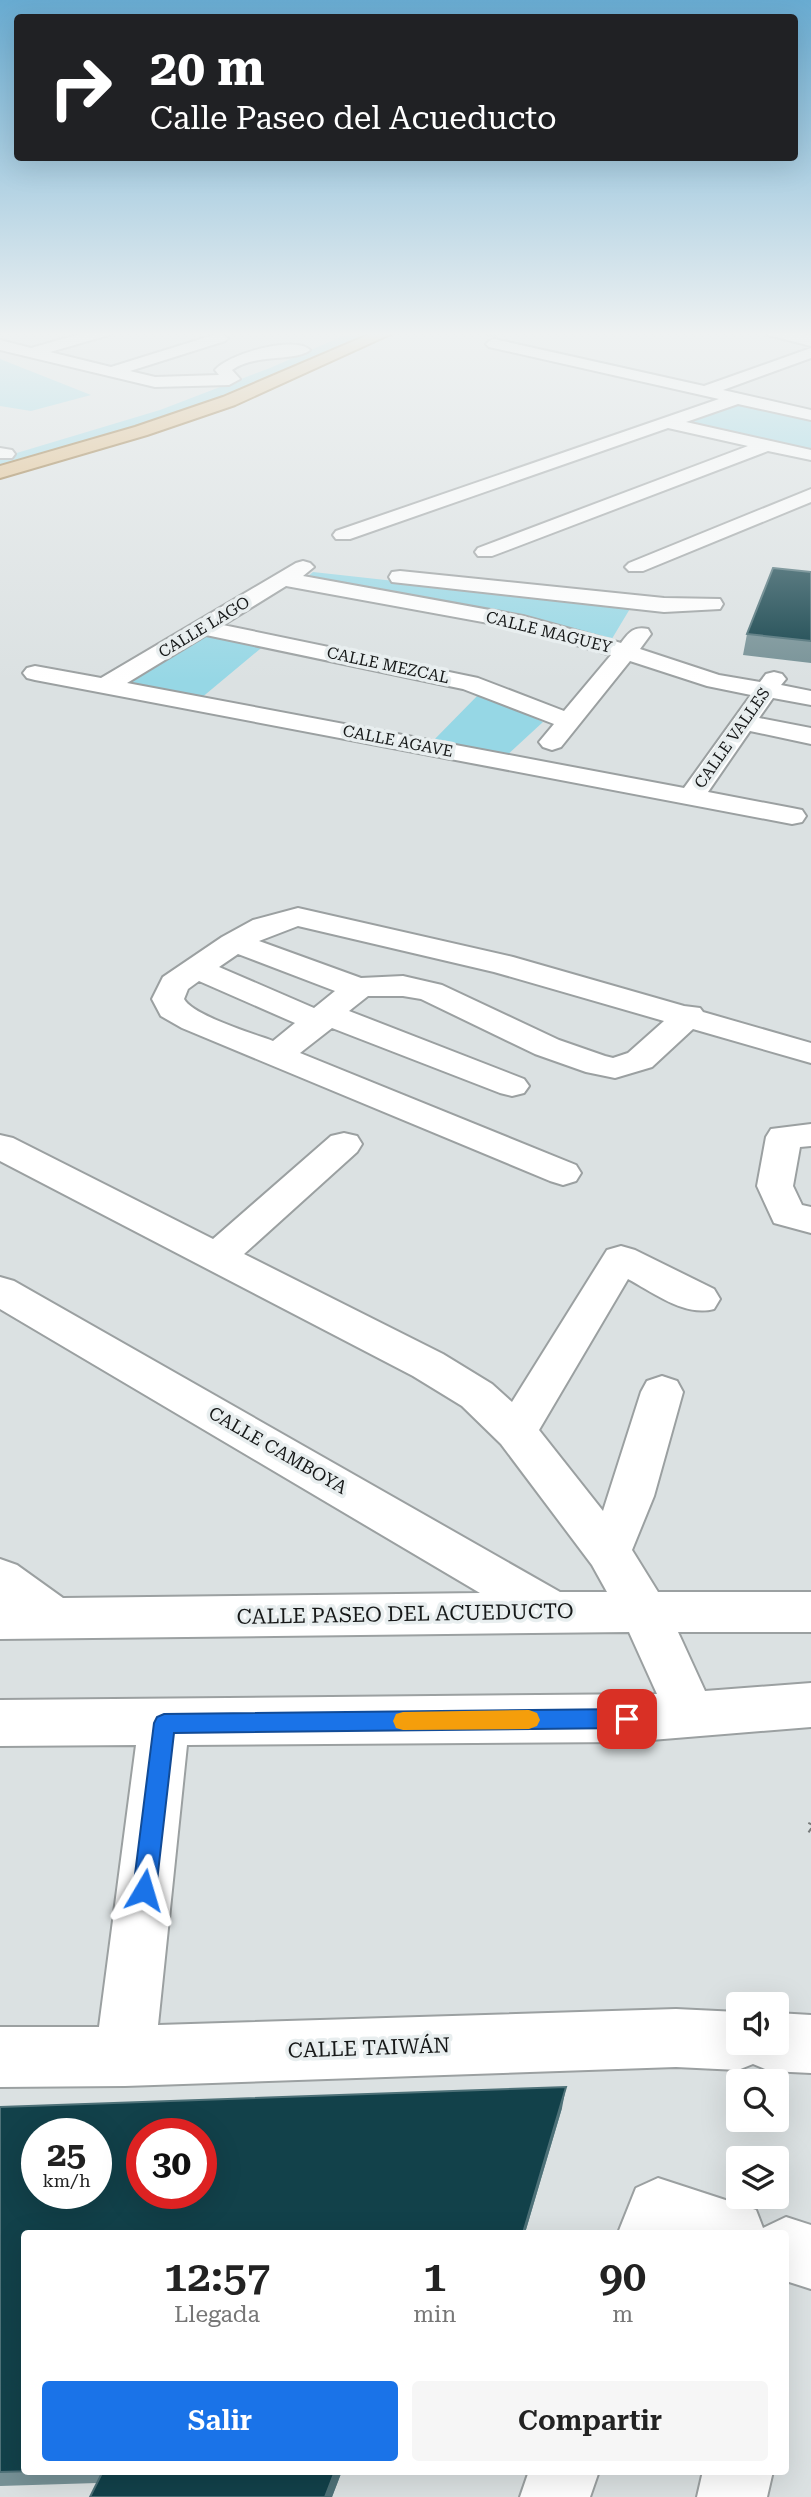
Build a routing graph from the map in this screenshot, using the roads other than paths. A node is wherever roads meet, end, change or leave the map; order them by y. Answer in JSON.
{"nodes":[{"id":1,"x":21,"y":449,"type":"edge"},
{"id":2,"x":84,"y":449,"type":"edge"},
{"id":3,"x":594,"y":449,"type":"edge"},
{"id":4,"x":758,"y":449,"type":"edge"},
{"id":5,"x":783,"y":449,"type":"edge"},
{"id":6,"x":2,"y":454,"type":"edge"},
{"id":7,"x":811,"y":455,"type":"edge"},
{"id":8,"x":0,"y":472,"type":"edge"},
{"id":9,"x":811,"y":495,"type":"edge"},
{"id":10,"x":343,"y":535,"type":"dead end"},
{"id":11,"x":485,"y":552,"type":"dead end"},
{"id":12,"x":303,"y":567,"type":"joint"},
{"id":13,"x":635,"y":567,"type":"dead end"},
{"id":14,"x":280,"y":571,"type":"junction"},
{"id":15,"x":712,"y":604,"type":"dead end"},
{"id":16,"x":664,"y":605,"type":"junction"},
{"id":17,"x":202,"y":627,"type":"junction"},
{"id":18,"x":630,"y":646,"type":"junction"},
{"id":19,"x":35,"y":673,"type":"dead end"},
{"id":20,"x":811,"y":684,"type":"edge"},
{"id":21,"x":769,"y":685,"type":"junction"},
{"id":22,"x":105,"y":686,"type":"junction"},
{"id":23,"x":811,"y":698,"type":"edge"},
{"id":24,"x":569,"y":721,"type":"junction"},
{"id":25,"x":744,"y":722,"type":"junction"},
{"id":26,"x":811,"y":736,"type":"edge"},
{"id":27,"x":531,"y":767,"type":"junction"},
{"id":28,"x":691,"y":797,"type":"junction"},
{"id":29,"x":792,"y":816,"type":"dead end"},
{"id":30,"x":237,"y":943,"type":"junction"},
{"id":31,"x":197,"y":969,"type":"junction"},
{"id":32,"x":358,"y":988,"type":"junction"},
{"id":33,"x":689,"y":1016,"type":"junction"},
{"id":34,"x":324,"y":1018,"type":"junction"},
{"id":35,"x":547,"y":1047,"type":"junction"},
{"id":36,"x":811,"y":1053,"type":"edge"},
{"id":37,"x":277,"y":1055,"type":"junction"},
{"id":38,"x":512,"y":1086,"type":"junction"},
{"id":39,"x":464,"y":1132,"type":"junction"},
{"id":40,"x":811,"y":1135,"type":"edge"},
{"id":41,"x":344,"y":1144,"type":"dead end"},
{"id":42,"x":0,"y":1146,"type":"edge"},
{"id":43,"x":563,"y":1173,"type":"dead end"},
{"id":44,"x":811,"y":1220,"type":"edge"},
{"id":45,"x":217,"y":1256,"type":"junction"},
{"id":46,"x":0,"y":1291,"type":"edge"},
{"id":47,"x":701,"y":1299,"type":"dead end"},
{"id":48,"x":662,"y":1392,"type":"dead end"},
{"id":49,"x":516,"y":1432,"type":"junction"},
{"id":50,"x":608,"y":1552,"type":"junction"},
{"id":51,"x":0,"y":1579,"type":"edge"},
{"id":52,"x":554,"y":1612,"type":"junction"},
{"id":53,"x":811,"y":1612,"type":"edge"},
{"id":54,"x":645,"y":1613,"type":"junction"},
{"id":55,"x":54,"y":1618,"type":"junction"},
{"id":56,"x":0,"y":1619,"type":"edge"},
{"id":57,"x":811,"y":1705,"type":"edge"},
{"id":58,"x":690,"y":1713,"type":"junction"},
{"id":59,"x":0,"y":1723,"type":"edge"},
{"id":60,"x":164,"y":1723,"type":"junction"},
{"id":61,"x":726,"y":2040,"type":"edge"},
{"id":62,"x":789,"y":2043,"type":"edge"},
{"id":63,"x":811,"y":2044,"type":"edge"},
{"id":64,"x":125,"y":2056,"type":"junction"},
{"id":65,"x":0,"y":2057,"type":"edge"},
{"id":66,"x":651,"y":2230,"type":"edge"},
{"id":67,"x":723,"y":2230,"type":"edge"},
{"id":68,"x":789,"y":2250,"type":"edge"},
{"id":69,"x":811,"y":2257,"type":"edge"},
{"id":70,"x":563,"y":2475,"type":"edge"},
{"id":71,"x":737,"y":2475,"type":"edge"},
{"id":72,"x":555,"y":2497,"type":"edge"},
{"id":73,"x":732,"y":2497,"type":"edge"}],
"edges":[{"from":1,"to":6,"type":"main road"},
{"from":2,"to":8,"type":"main road"},
{"from":3,"to":10,"type":"street"},
{"from":4,"to":11,"type":"street"},
{"from":5,"to":7,"type":"street"},
{"from":9,"to":13,"type":"street"},
{"from":12,"to":14,"type":"street","name":"CALLE LAGO"},
{"from":12,"to":16,"type":"street","name":"CALLE MAGUEY"},
{"from":14,"to":17,"type":"street","name":"CALLE LAGO"},
{"from":14,"to":18,"type":"street","name":"CALLE MAGUEY"},
{"from":15,"to":16,"type":"street","name":"CALLE MAGUEY"},
{"from":16,"to":18,"type":"street"},
{"from":17,"to":22,"type":"street","name":"CALLE LAGO"},
{"from":17,"to":24,"type":"street","name":"CALLE MEZCAL"},
{"from":18,"to":21,"type":"street","name":"CALLE MAGUEY"},
{"from":18,"to":24,"type":"street"},
{"from":19,"to":22,"type":"street","name":"CALLE AGAVE"},
{"from":20,"to":21,"type":"street","name":"CALLE MAGUEY"},
{"from":21,"to":23,"type":"street","name":"CALLE MAGUEY"},
{"from":21,"to":25,"type":"street","name":"CALLE VALLES"},
{"from":22,"to":27,"type":"street","name":"CALLE AGAVE"},
{"from":24,"to":27,"type":"street"},
{"from":25,"to":26,"type":"street"},
{"from":25,"to":28,"type":"street","name":"CALLE VALLES"},
{"from":27,"to":28,"type":"street","name":"CALLE AGAVE"},
{"from":28,"to":29,"type":"street","name":"CALLE AGAVE"},
{"from":30,"to":31,"type":"street"},
{"from":30,"to":32,"type":"street"},
{"from":30,"to":33,"type":"street"},
{"from":31,"to":34,"type":"street"},
{"from":31,"to":37,"type":"street"},
{"from":32,"to":34,"type":"street"},
{"from":32,"to":35,"type":"street"},
{"from":33,"to":35,"type":"street"},
{"from":33,"to":36,"type":"street"},
{"from":34,"to":37,"type":"street"},
{"from":34,"to":38,"type":"street"},
{"from":35,"to":38,"type":"street"},
{"from":37,"to":39,"type":"street"},
{"from":38,"to":39,"type":"street"},
{"from":39,"to":43,"type":"street"},
{"from":40,"to":44,"type":"street"},
{"from":41,"to":45,"type":"street"},
{"from":42,"to":45,"type":"street"},
{"from":45,"to":49,"type":"street"},
{"from":46,"to":52,"type":"street","name":"CALLE CAMBOYA"},
{"from":47,"to":49,"type":"street"},
{"from":48,"to":50,"type":"street"},
{"from":49,"to":50,"type":"street"},
{"from":50,"to":54,"type":"street"},
{"from":51,"to":55,"type":"street"},
{"from":52,"to":54,"type":"street","name":"CALLE PASEO DEL ACUEDUCTO"},
{"from":52,"to":55,"type":"street","name":"CALLE PASEO DEL ACUEDUCTO"},
{"from":53,"to":54,"type":"street","name":"CALLE PASEO DEL ACUEDUCTO"},
{"from":54,"to":58,"type":"street"},
{"from":55,"to":56,"type":"street","name":"CALLE PASEO DEL ACUEDUCTO"},
{"from":57,"to":58,"type":"street"},
{"from":58,"to":60,"type":"street"},
{"from":59,"to":60,"type":"street"},
{"from":60,"to":64,"type":"street"},
{"from":61,"to":64,"type":"street","name":"CALLE TAIWÁN"},
{"from":62,"to":63,"type":"street"},
{"from":64,"to":65,"type":"street","name":"CALLE TAIWÁN"},
{"from":66,"to":67,"type":"street"},
{"from":68,"to":69,"type":"street"},
{"from":70,"to":72,"type":"street"},
{"from":71,"to":73,"type":"street"}]}
